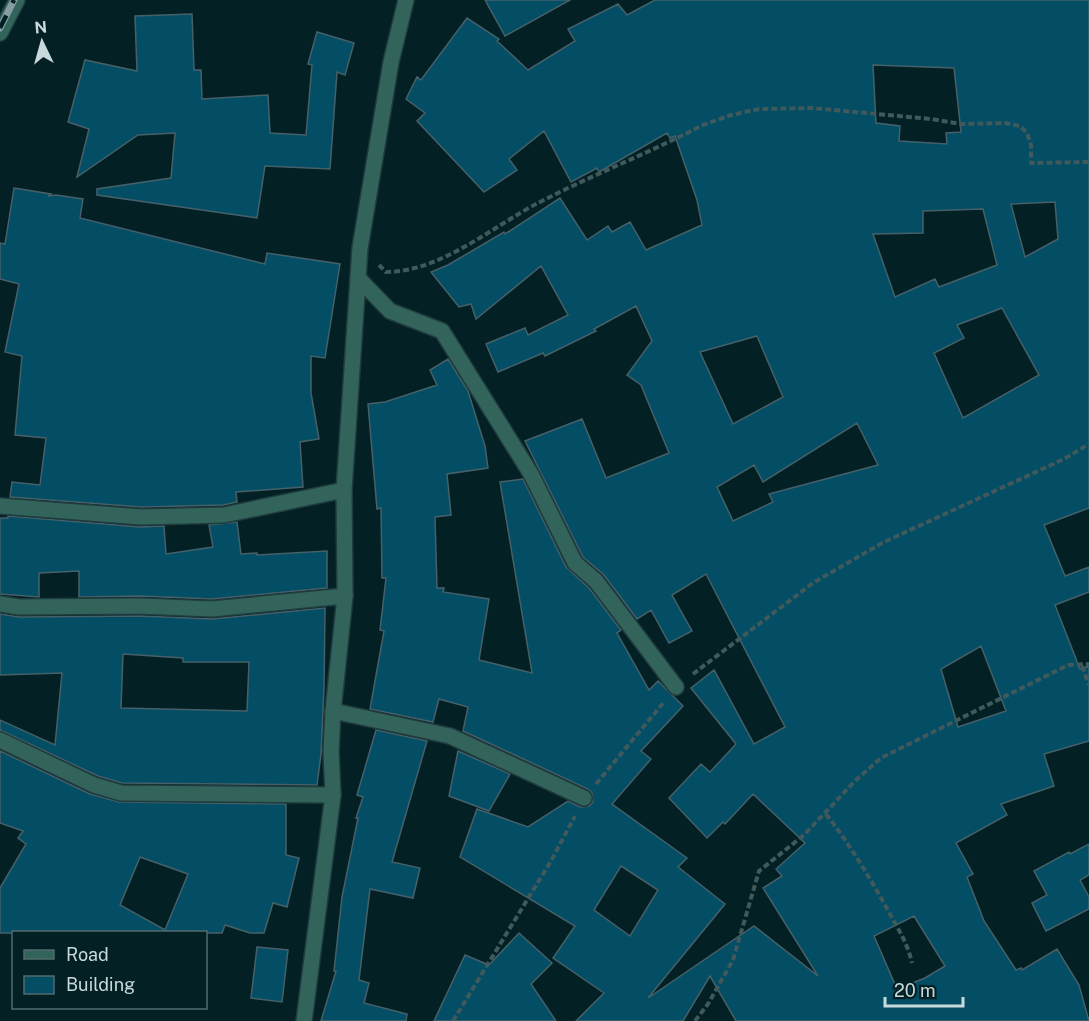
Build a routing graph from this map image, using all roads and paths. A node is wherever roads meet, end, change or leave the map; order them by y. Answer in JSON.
{"nodes":[{"id":1,"x":17,"y":0,"type":"edge"},
{"id":2,"x":406,"y":0,"type":"edge"},
{"id":3,"x":0,"y":33,"type":"edge"},
{"id":4,"x":1089,"y":162,"type":"edge"},
{"id":5,"x":360,"y":248,"type":"junction"},
{"id":6,"x":358,"y":278,"type":"junction"},
{"id":7,"x":1089,"y":444,"type":"edge"},
{"id":8,"x":344,"y":490,"type":"junction"},
{"id":9,"x":0,"y":506,"type":"edge"},
{"id":10,"x":345,"y":596,"type":"junction"},
{"id":11,"x":0,"y":604,"type":"edge"},
{"id":12,"x":1089,"y":663,"type":"edge"},
{"id":13,"x":1082,"y":666,"type":"junction"},
{"id":14,"x":1089,"y":685,"type":"edge"},
{"id":15,"x":676,"y":687,"type":"junction"},
{"id":16,"x":333,"y":711,"type":"junction"},
{"id":17,"x":0,"y":740,"type":"edge"},
{"id":18,"x":333,"y":795,"type":"junction"},
{"id":19,"x":585,"y":798,"type":"junction"},
{"id":20,"x":826,"y":814,"type":"junction"},
{"id":21,"x":912,"y":963,"type":"dead end"},
{"id":22,"x":304,"y":1021,"type":"edge"},
{"id":23,"x":453,"y":1021,"type":"edge"},
{"id":24,"x":695,"y":1021,"type":"edge"}],
"edges":[{"from":1,"to":3,"type":"street"},
{"from":2,"to":5,"type":"street"},
{"from":4,"to":5,"type":"path"},
{"from":5,"to":6,"type":"street"},
{"from":6,"to":8,"type":"street"},
{"from":6,"to":15,"type":"street"},
{"from":7,"to":15,"type":"path"},
{"from":8,"to":9,"type":"street"},
{"from":8,"to":10,"type":"street"},
{"from":10,"to":11,"type":"street"},
{"from":10,"to":16,"type":"street"},
{"from":12,"to":13,"type":"path"},
{"from":13,"to":14,"type":"path"},
{"from":13,"to":20,"type":"path"},
{"from":15,"to":19,"type":"path"},
{"from":16,"to":18,"type":"street"},
{"from":16,"to":19,"type":"street"},
{"from":17,"to":18,"type":"street"},
{"from":18,"to":22,"type":"street"},
{"from":19,"to":23,"type":"path"},
{"from":20,"to":21,"type":"path"},
{"from":20,"to":24,"type":"path"}]}
